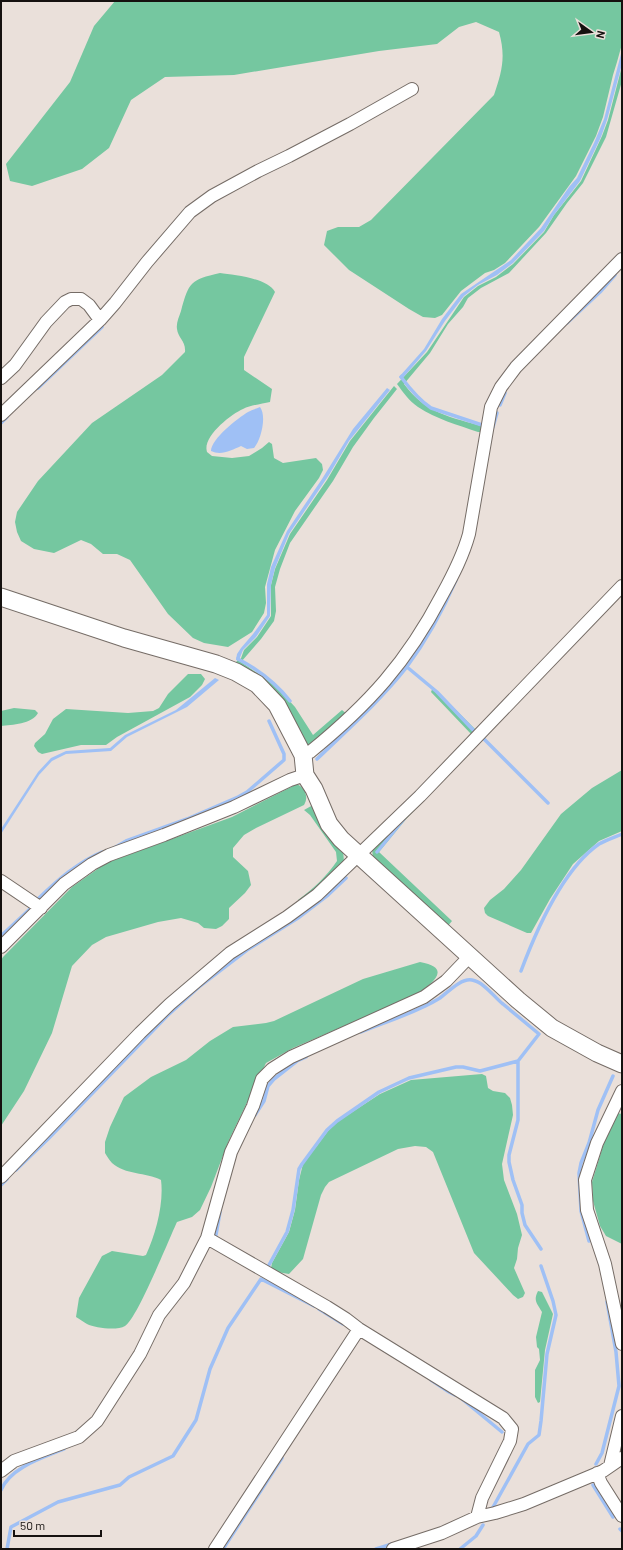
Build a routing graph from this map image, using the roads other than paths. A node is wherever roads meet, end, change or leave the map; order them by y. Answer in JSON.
{"nodes":[{"id":1,"x":412,"y":89,"type":"dead end"},
{"id":2,"x":622,"y":259,"type":"edge"},
{"id":3,"x":100,"y":320,"type":"junction"},
{"id":4,"x":1,"y":378,"type":"edge"},
{"id":5,"x":1,"y":415,"type":"edge"},
{"id":6,"x":622,"y":586,"type":"edge"},
{"id":7,"x":1,"y":597,"type":"edge"},
{"id":8,"x":303,"y":755,"type":"junction"},
{"id":9,"x":305,"y":775,"type":"junction"},
{"id":10,"x":358,"y":855,"type":"junction"},
{"id":11,"x":1,"y":881,"type":"edge"},
{"id":12,"x":41,"y":908,"type":"junction"},
{"id":13,"x":1,"y":947,"type":"edge"},
{"id":14,"x":470,"y":956,"type":"junction"},
{"id":15,"x":622,"y":1064,"type":"edge"},
{"id":16,"x":622,"y":1091,"type":"edge"},
{"id":17,"x":1,"y":1177,"type":"edge"},
{"id":18,"x":207,"y":1238,"type":"junction"},
{"id":19,"x":359,"y":1329,"type":"junction"},
{"id":20,"x":622,"y":1344,"type":"edge"},
{"id":21,"x":622,"y":1416,"type":"edge"},
{"id":22,"x":622,"y":1458,"type":"edge"},
{"id":23,"x":610,"y":1466,"type":"junction"},
{"id":24,"x":1,"y":1471,"type":"edge"},
{"id":25,"x":597,"y":1473,"type":"junction"},
{"id":26,"x":622,"y":1516,"type":"edge"},
{"id":27,"x":478,"y":1517,"type":"junction"},
{"id":28,"x":216,"y":1549,"type":"edge"},
{"id":29,"x":393,"y":1549,"type":"edge"}],
"edges":[{"from":1,"to":3,"type":"street"},
{"from":2,"to":8,"type":"street"},
{"from":3,"to":4,"type":"street"},
{"from":3,"to":5,"type":"street"},
{"from":6,"to":10,"type":"street"},
{"from":7,"to":8,"type":"street"},
{"from":8,"to":9,"type":"street"},
{"from":9,"to":10,"type":"street"},
{"from":9,"to":12,"type":"street"},
{"from":10,"to":14,"type":"street"},
{"from":10,"to":17,"type":"street"},
{"from":11,"to":12,"type":"street"},
{"from":12,"to":13,"type":"street"},
{"from":14,"to":15,"type":"street"},
{"from":14,"to":18,"type":"street"},
{"from":16,"to":20,"type":"street"},
{"from":18,"to":19,"type":"street"},
{"from":18,"to":24,"type":"street"},
{"from":19,"to":27,"type":"street"},
{"from":19,"to":28,"type":"street"},
{"from":21,"to":23,"type":"street"},
{"from":22,"to":23,"type":"street"},
{"from":23,"to":25,"type":"street"},
{"from":25,"to":26,"type":"street"},
{"from":25,"to":27,"type":"street"},
{"from":27,"to":29,"type":"street"}]}
